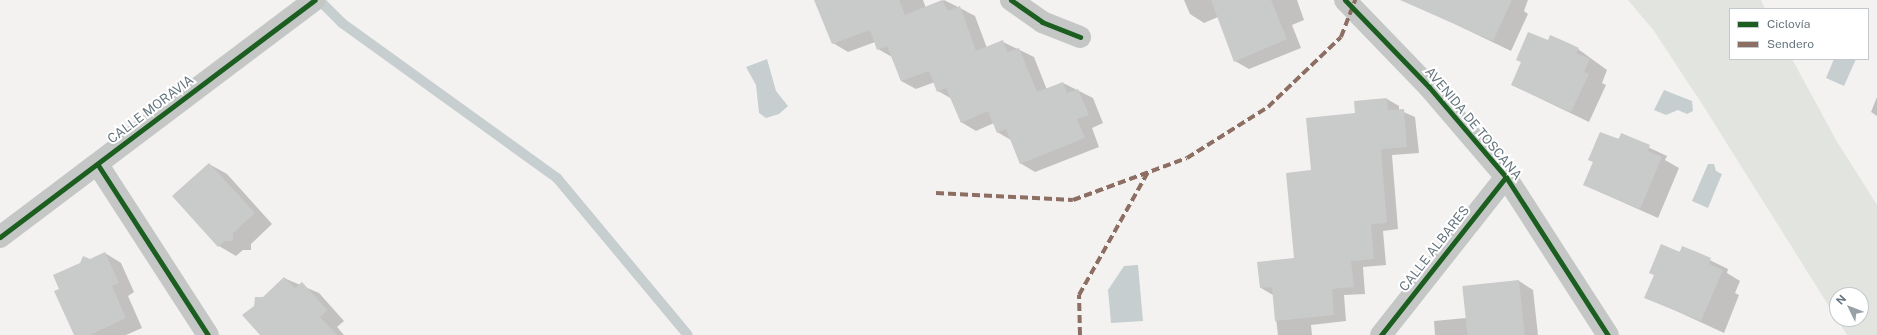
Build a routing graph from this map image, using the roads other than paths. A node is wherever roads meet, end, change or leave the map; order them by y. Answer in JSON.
{"nodes":[{"id":1,"x":315,"y":0,"type":"edge"},
{"id":2,"x":1011,"y":0,"type":"edge"},
{"id":3,"x":1345,"y":0,"type":"edge"},
{"id":4,"x":1080,"y":37,"type":"dead end"},
{"id":5,"x":98,"y":165,"type":"junction"},
{"id":6,"x":1506,"y":177,"type":"junction"},
{"id":7,"x":0,"y":237,"type":"edge"},
{"id":8,"x":208,"y":335,"type":"edge"},
{"id":9,"x":1381,"y":335,"type":"edge"},
{"id":10,"x":1608,"y":335,"type":"edge"}],
"edges":[{"from":1,"to":5,"type":"street","name":"CALLE MORAVIA"},
{"from":2,"to":4,"type":"street"},
{"from":3,"to":6,"type":"street","name":"AVENIDA DE TOSCANA"},
{"from":5,"to":7,"type":"street","name":"CALLE MORAVIA"},
{"from":5,"to":8,"type":"street"},
{"from":6,"to":9,"type":"street","name":"CALLE ALBARES"},
{"from":6,"to":10,"type":"street","name":"AVENIDA DE TOSCANA"}]}
